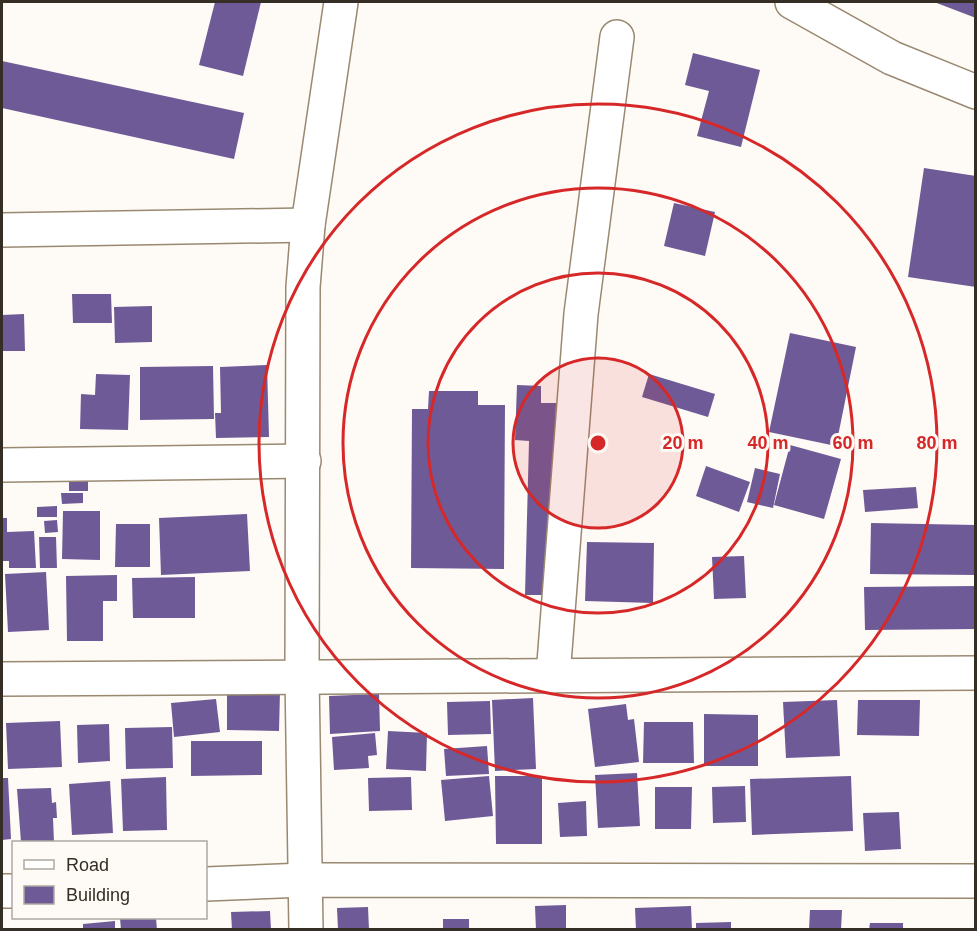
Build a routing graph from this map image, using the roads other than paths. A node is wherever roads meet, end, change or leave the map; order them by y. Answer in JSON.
{"nodes":[{"id":1,"x":341,"y":2,"type":"edge"},
{"id":2,"x":792,"y":2,"type":"edge"},
{"id":3,"x":618,"y":37,"type":"dead end"},
{"id":4,"x":975,"y":92,"type":"edge"},
{"id":5,"x":308,"y":225,"type":"junction"},
{"id":6,"x":2,"y":230,"type":"edge"},
{"id":7,"x":304,"y":461,"type":"junction"},
{"id":8,"x":2,"y":465,"type":"edge"},
{"id":9,"x":975,"y":673,"type":"edge"},
{"id":10,"x":302,"y":675,"type":"junction"},
{"id":11,"x":553,"y":676,"type":"junction"},
{"id":12,"x":2,"y":679,"type":"edge"},
{"id":13,"x":305,"y":880,"type":"junction"},
{"id":14,"x":975,"y":881,"type":"edge"},
{"id":15,"x":207,"y":884,"type":"edge"},
{"id":16,"x":306,"y":930,"type":"edge"}],
"edges":[{"from":1,"to":5,"type":"street"},
{"from":2,"to":4,"type":"street"},
{"from":3,"to":11,"type":"street"},
{"from":5,"to":6,"type":"street"},
{"from":5,"to":7,"type":"street"},
{"from":7,"to":8,"type":"street"},
{"from":7,"to":10,"type":"street"},
{"from":9,"to":11,"type":"street"},
{"from":10,"to":11,"type":"street"},
{"from":10,"to":12,"type":"street"},
{"from":10,"to":13,"type":"street"},
{"from":13,"to":14,"type":"street"},
{"from":13,"to":15,"type":"street"},
{"from":13,"to":16,"type":"street"}]}
